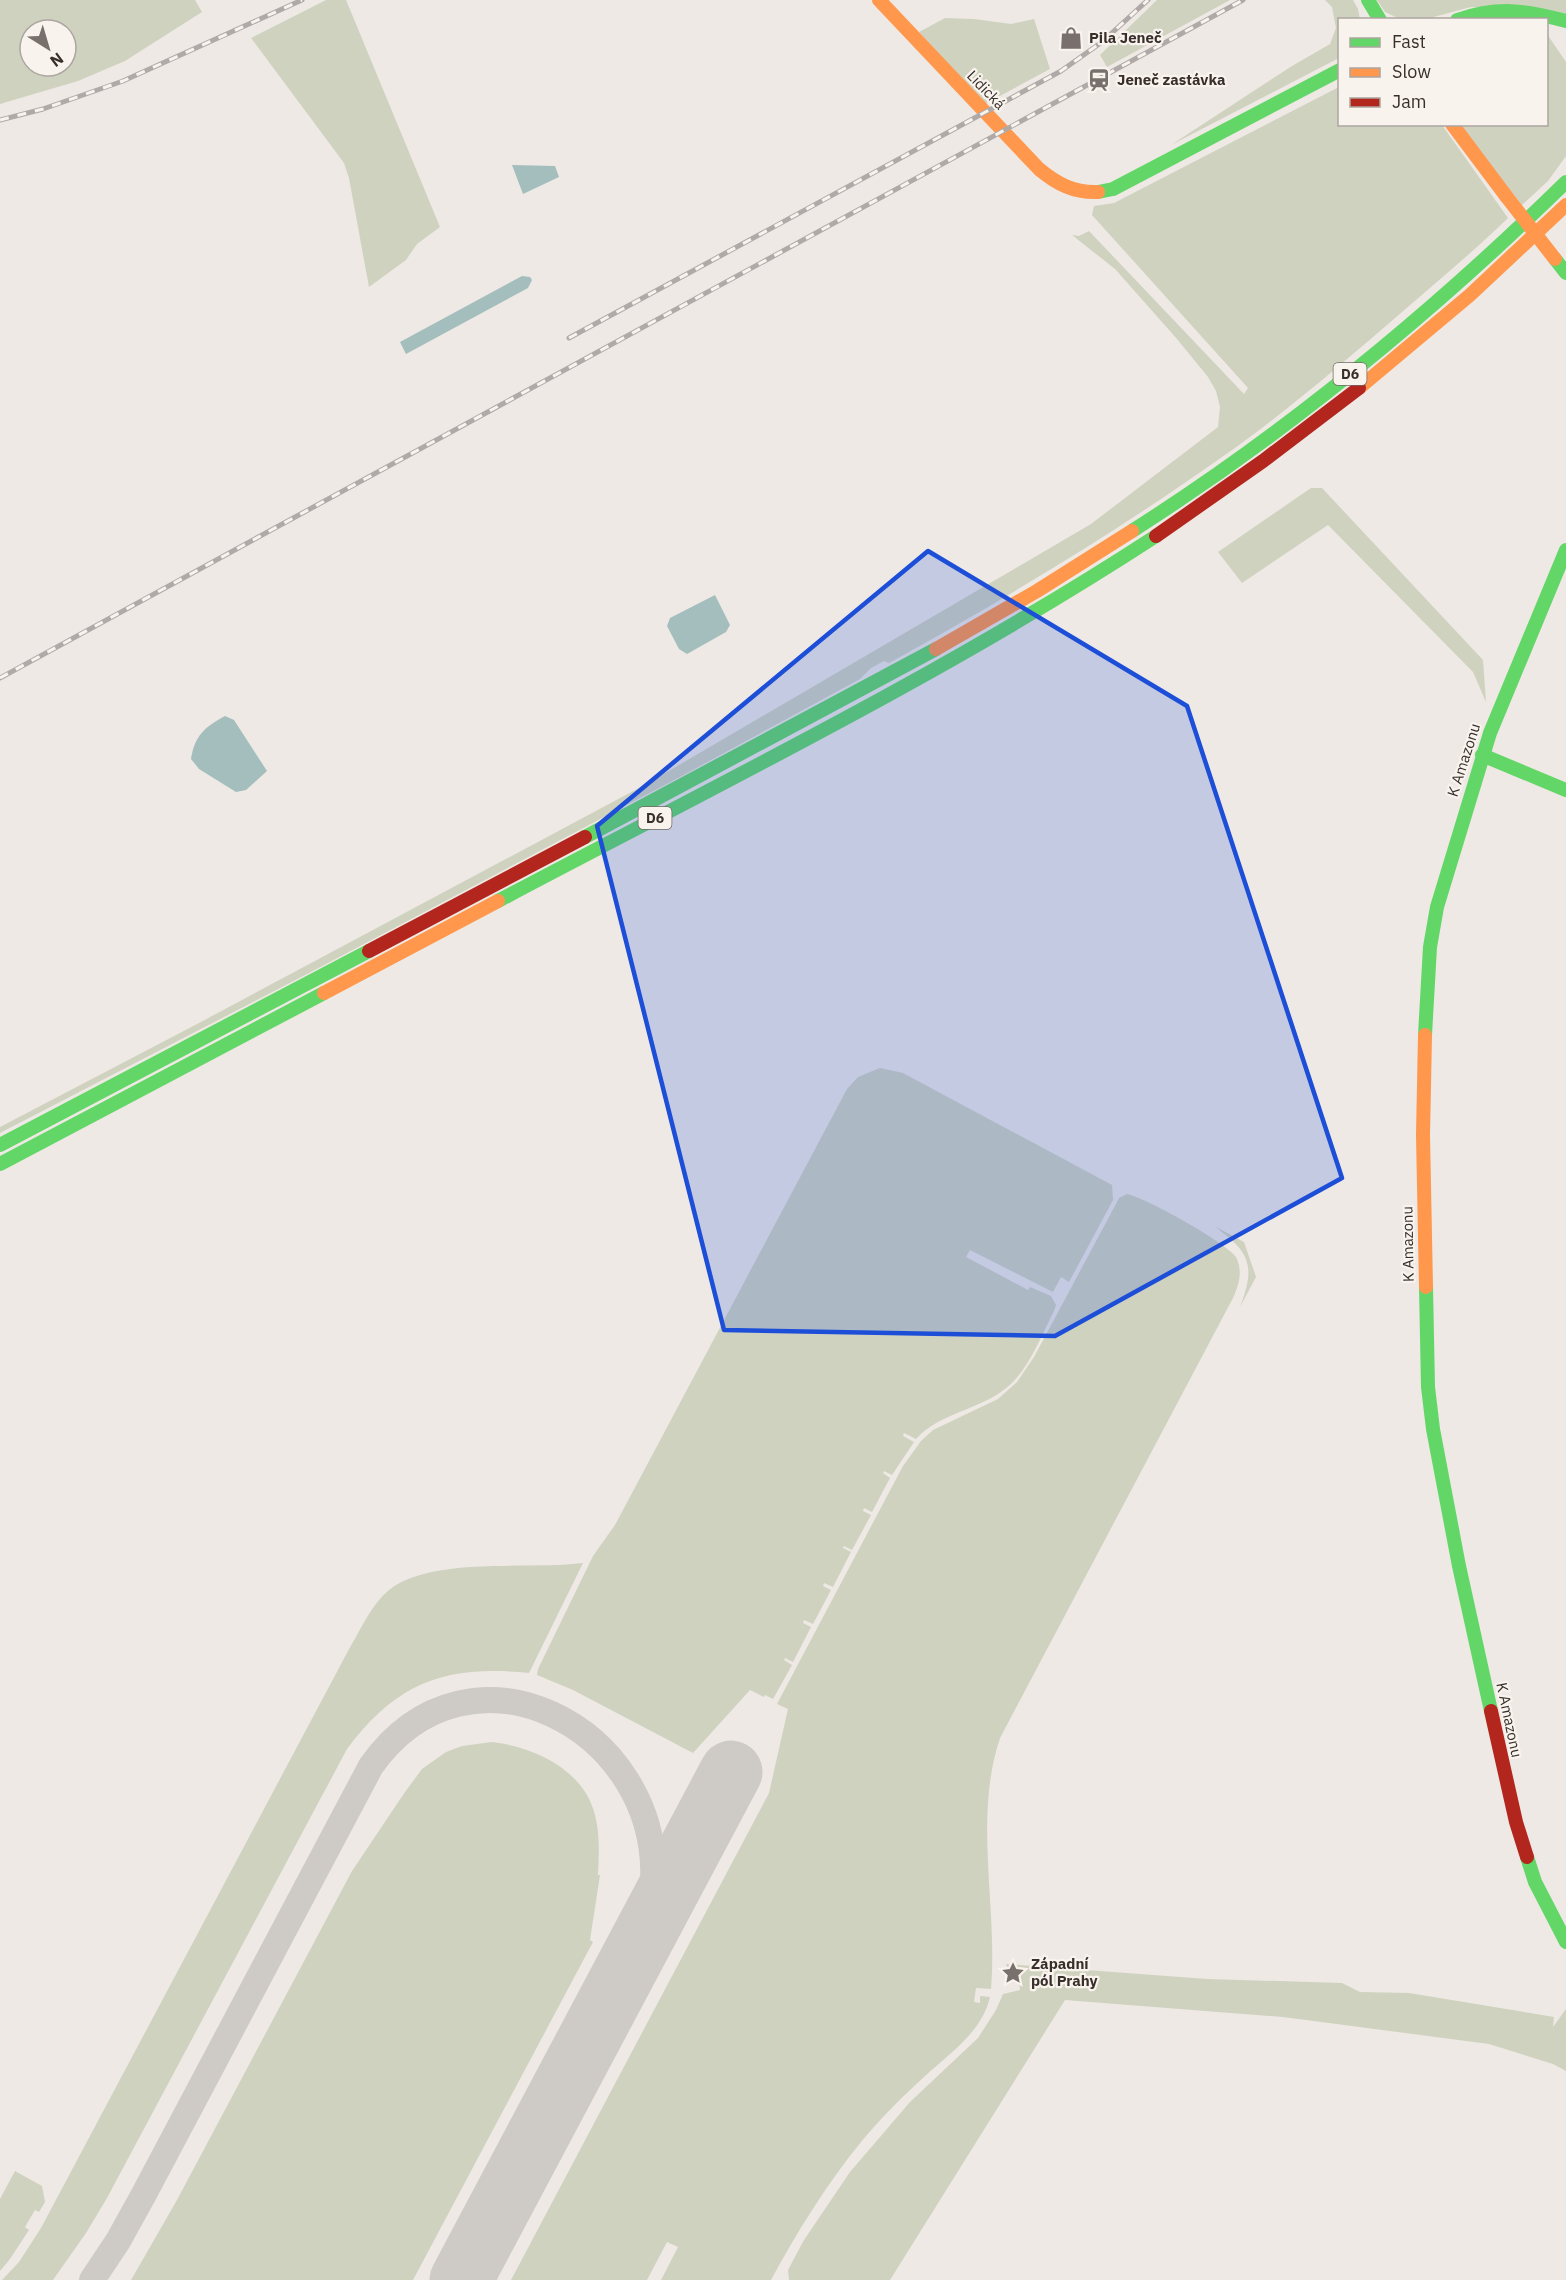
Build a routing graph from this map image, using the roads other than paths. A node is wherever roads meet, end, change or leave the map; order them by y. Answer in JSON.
{"nodes":[{"id":1,"x":879,"y":0,"type":"edge"},
{"id":2,"x":1368,"y":0,"type":"edge"},
{"id":3,"x":1538,"y":13,"type":"junction"},
{"id":4,"x":1379,"y":18,"type":"edge"},
{"id":5,"x":1464,"y":18,"type":"edge"},
{"id":6,"x":1545,"y":18,"type":"edge"},
{"id":7,"x":1548,"y":20,"type":"edge"},
{"id":8,"x":1566,"y":21,"type":"edge"},
{"id":9,"x":1566,"y":34,"type":"edge"},
{"id":10,"x":1338,"y":71,"type":"edge"},
{"id":11,"x":1454,"y":126,"type":"edge"},
{"id":12,"x":1566,"y":171,"type":"edge"},
{"id":13,"x":1566,"y":182,"type":"edge"},
{"id":14,"x":1563,"y":208,"type":"edge"},
{"id":15,"x":1514,"y":232,"type":"junction"},
{"id":16,"x":1566,"y":273,"type":"edge"},
{"id":17,"x":1566,"y":550,"type":"edge"},
{"id":18,"x":1482,"y":755,"type":"junction"},
{"id":19,"x":1566,"y":790,"type":"edge"},
{"id":20,"x":0,"y":1145,"type":"edge"},
{"id":21,"x":0,"y":1164,"type":"edge"},
{"id":22,"x":1566,"y":1942,"type":"edge"}],
"edges":[{"from":1,"to":10,"type":"main road","name":"Lidická"},
{"from":2,"to":4,"type":"main road"},
{"from":3,"to":5,"type":"main road"},
{"from":3,"to":6,"type":"main road"},
{"from":3,"to":8,"type":"main road"},
{"from":7,"to":9,"type":"main road"},
{"from":11,"to":16,"type":"main road","bridge":true},
{"from":12,"to":15,"type":"main road"},
{"from":13,"to":15,"type":"main road","number":"D6"},
{"from":14,"to":21,"type":"main road","number":"D6"},
{"from":15,"to":20,"type":"main road","number":"D6"},
{"from":17,"to":18,"type":"main road","name":"K Amazonu"},
{"from":18,"to":19,"type":"main road"},
{"from":18,"to":22,"type":"main road","name":"K Amazonu"}]}
